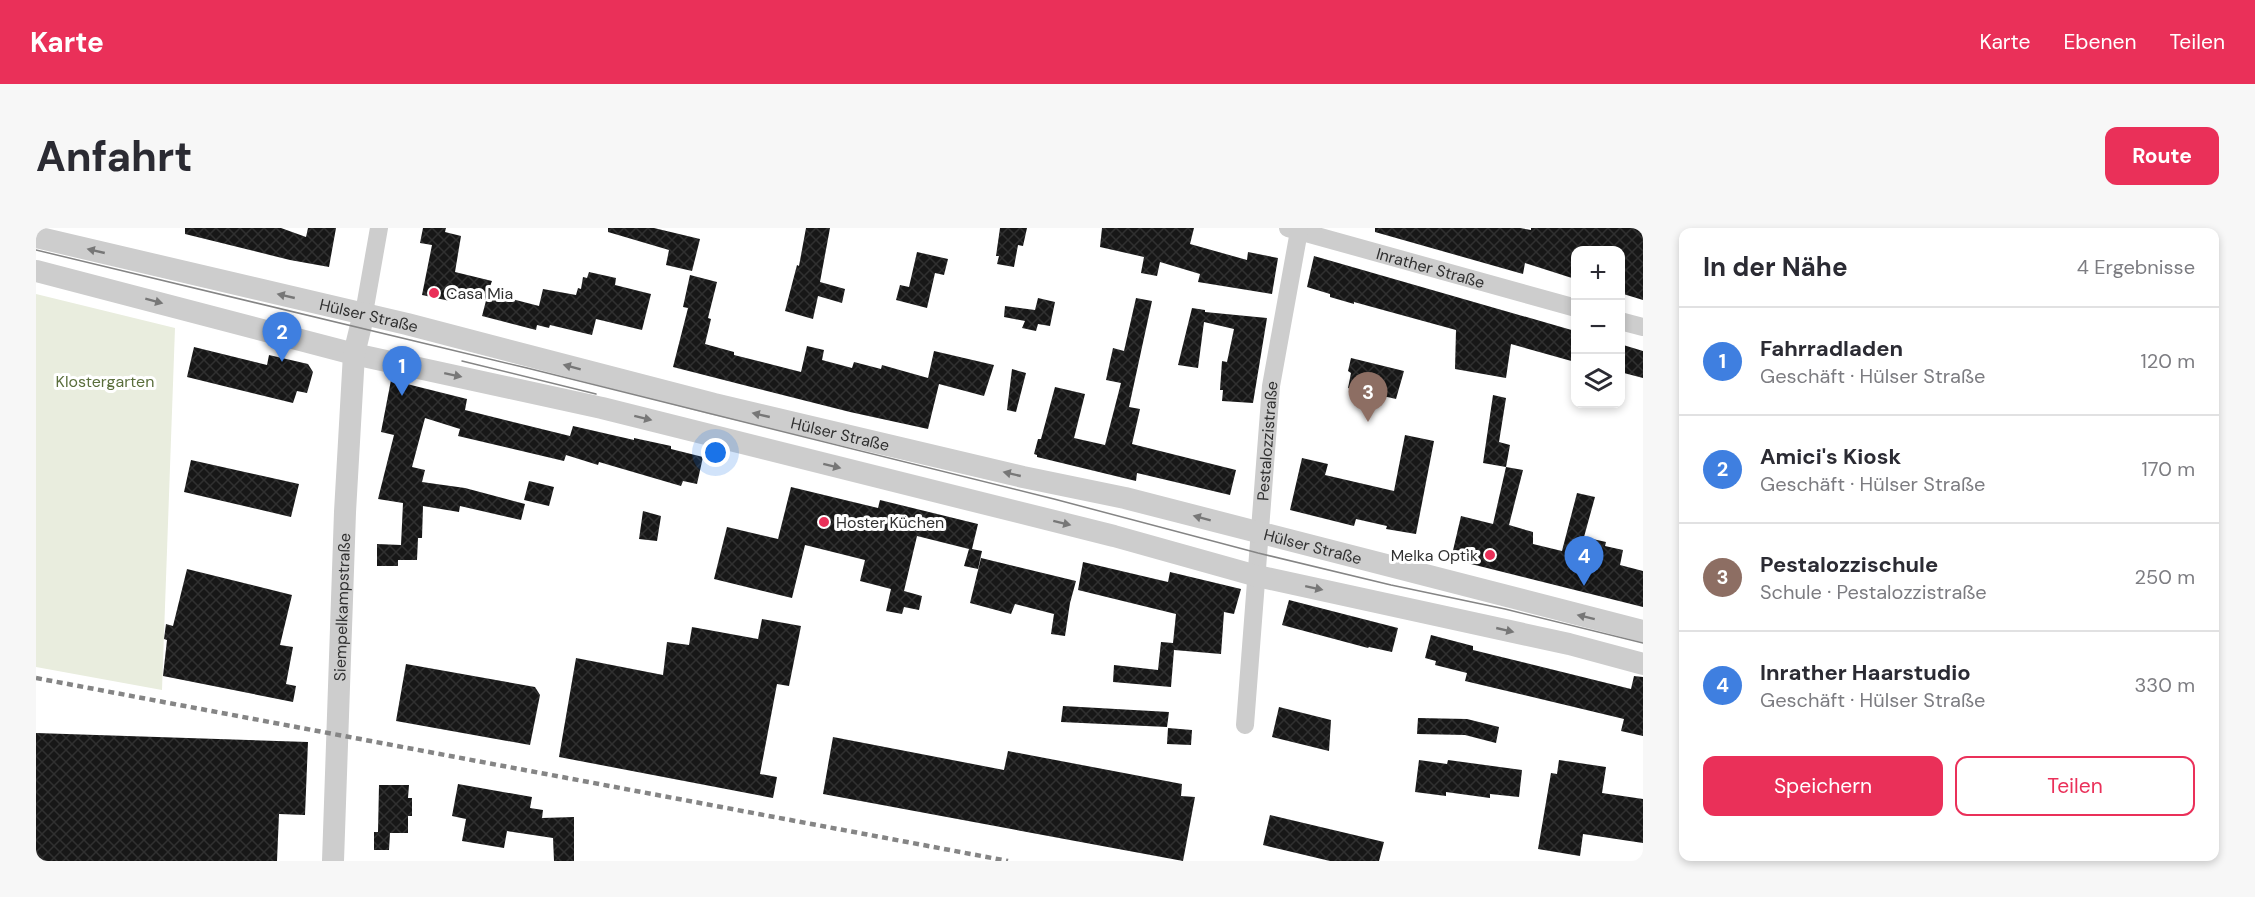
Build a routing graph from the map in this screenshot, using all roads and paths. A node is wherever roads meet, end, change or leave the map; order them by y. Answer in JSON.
{"nodes":[{"id":1,"x":379,"y":228,"type":"edge"},
{"id":2,"x":1293,"y":230,"type":"edge"},
{"id":3,"x":36,"y":237,"type":"edge"},
{"id":4,"x":36,"y":271,"type":"edge"},
{"id":5,"x":1571,"y":307,"type":"edge"},
{"id":6,"x":364,"y":314,"type":"junction"},
{"id":7,"x":1625,"y":322,"type":"edge"},
{"id":8,"x":1643,"y":327,"type":"edge"},
{"id":9,"x":354,"y":354,"type":"junction"},
{"id":10,"x":1259,"y":533,"type":"junction"},
{"id":11,"x":1257,"y":576,"type":"junction"},
{"id":12,"x":1643,"y":632,"type":"edge"},
{"id":13,"x":1643,"y":664,"type":"edge"},
{"id":14,"x":1245,"y":725,"type":"dead end"},
{"id":15,"x":333,"y":861,"type":"edge"}],
"edges":[{"from":1,"to":6,"type":"street"},
{"from":2,"to":5,"type":"street","name":"Inrather Straße"},
{"from":2,"to":10,"type":"street","name":"Pestalozzistraße"},
{"from":6,"to":3,"type":"street","name":"Hülser Straße","one_way":true},
{"from":4,"to":9,"type":"street","name":"Hülser Straße","one_way":true},
{"from":6,"to":9,"type":"street","name":"Siempelkampstraße"},
{"from":10,"to":6,"type":"street","name":"Hülser Straße","one_way":true},
{"from":7,"to":8,"type":"street"},
{"from":9,"to":11,"type":"street","name":"Hülser Straße","one_way":true},
{"from":9,"to":15,"type":"street","name":"Siempelkampstraße"},
{"from":10,"to":11,"type":"street","name":"Pestalozzistraße"},
{"from":12,"to":10,"type":"street","name":"Hülser Straße","one_way":true},
{"from":11,"to":13,"type":"street","name":"Hülser Straße","one_way":true},
{"from":11,"to":14,"type":"street","name":"Pestalozzistraße"}]}
